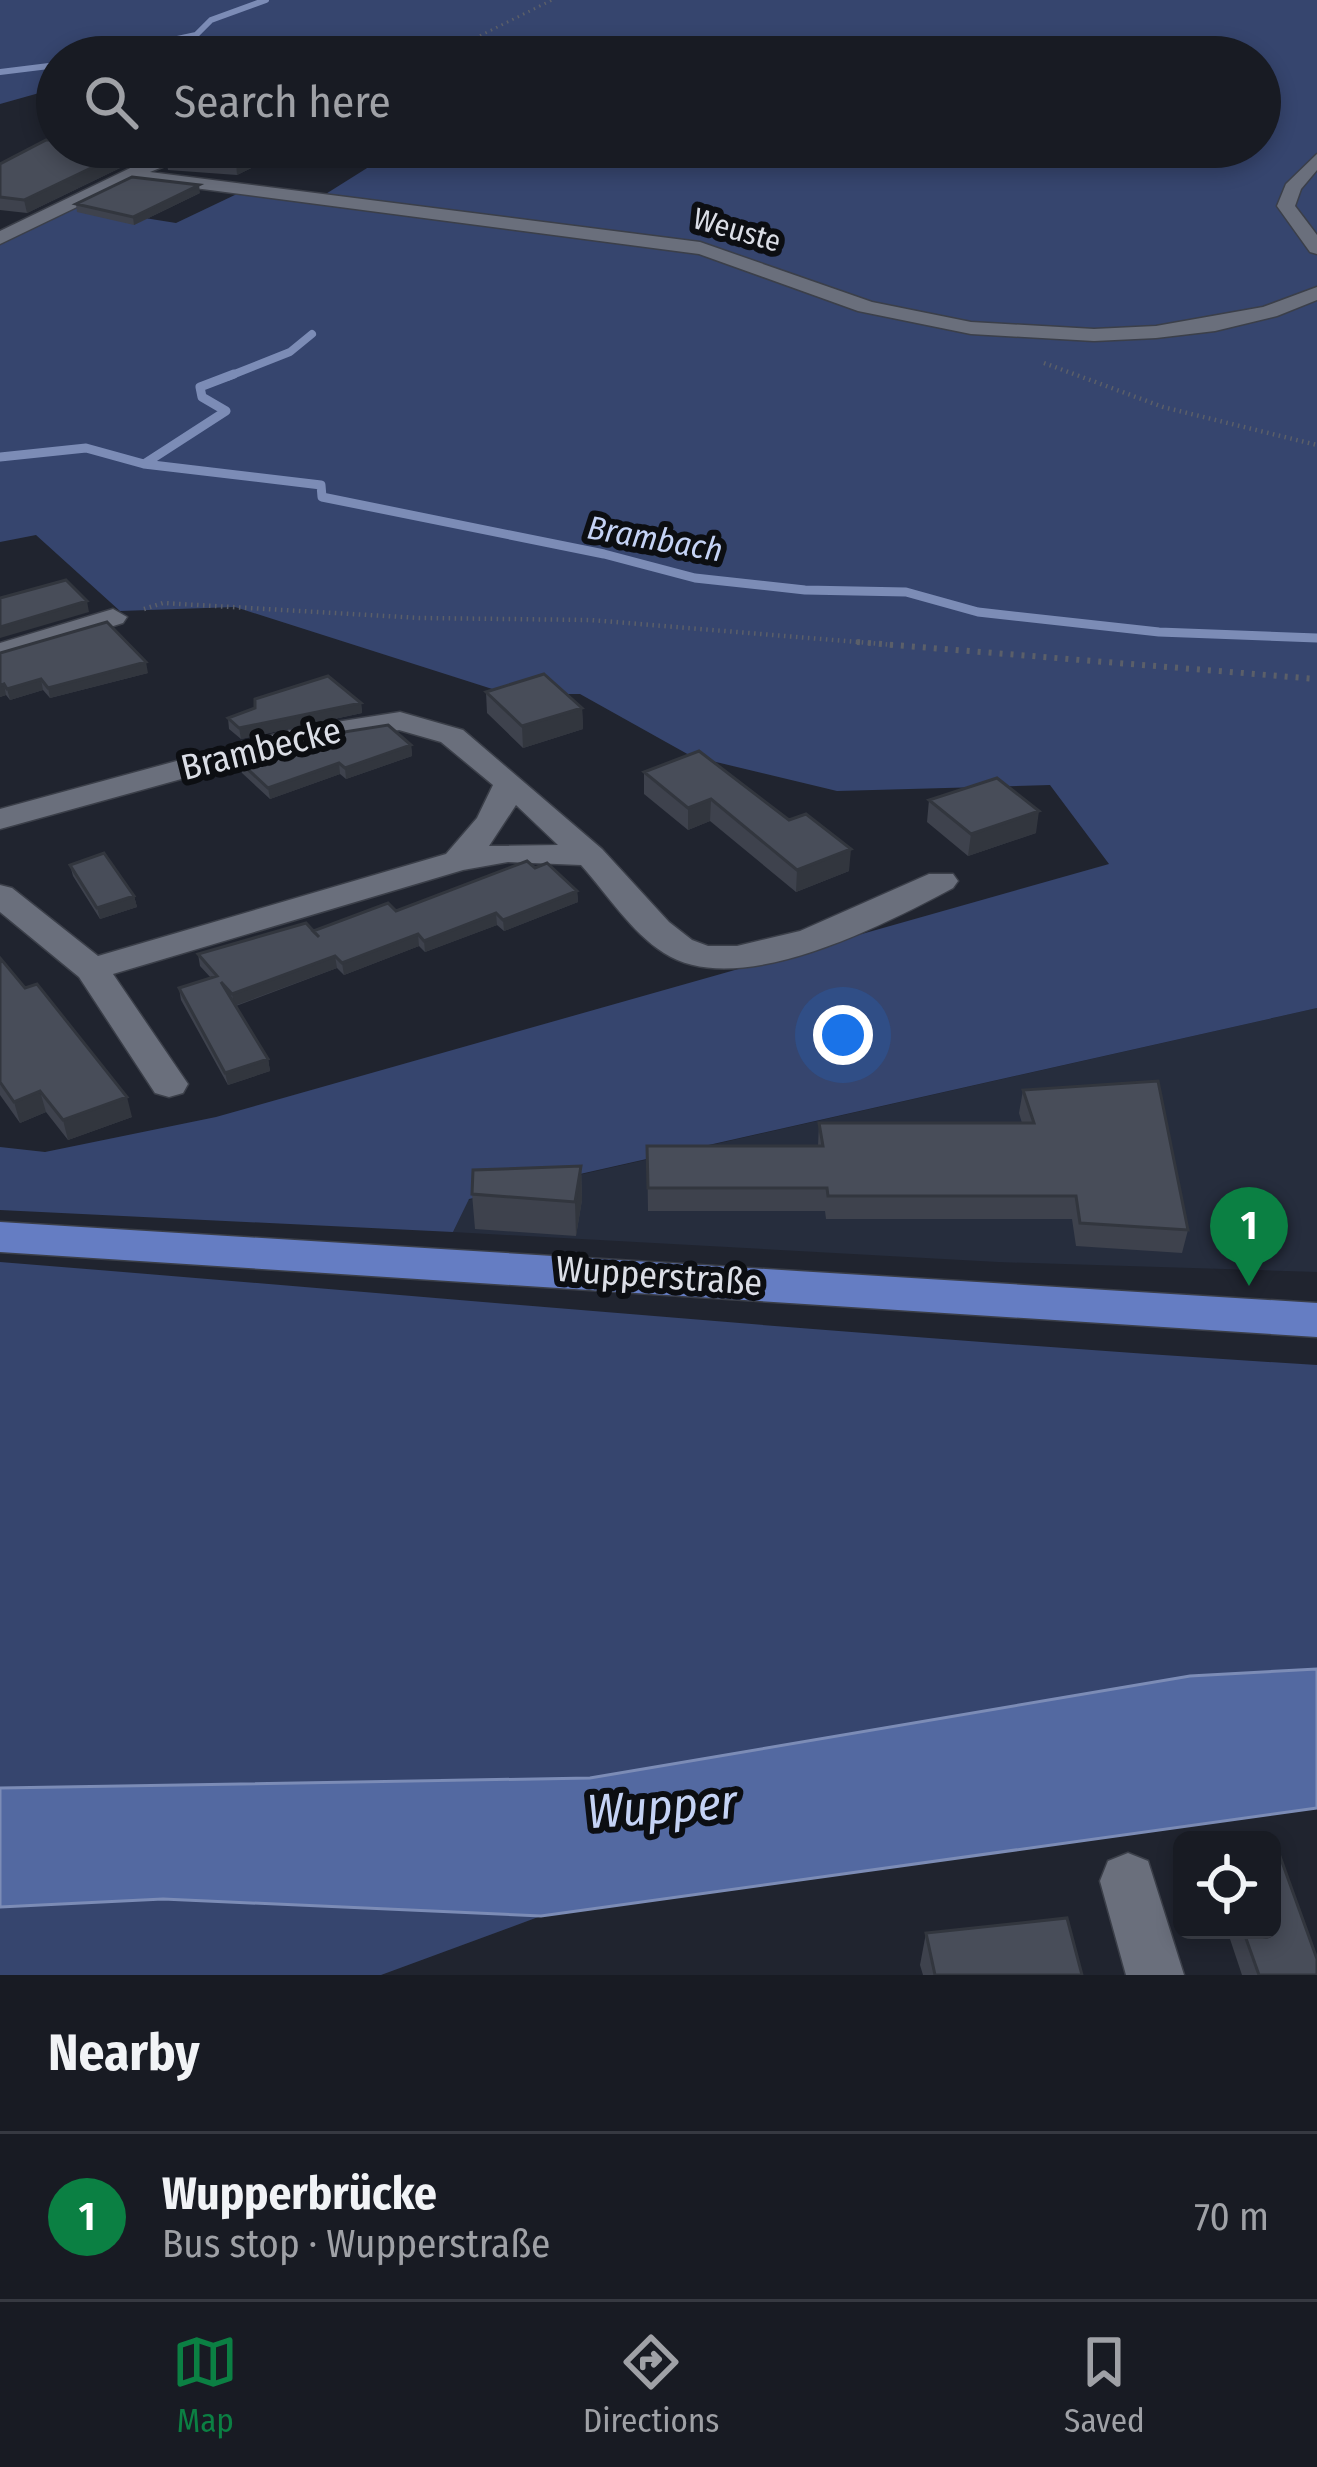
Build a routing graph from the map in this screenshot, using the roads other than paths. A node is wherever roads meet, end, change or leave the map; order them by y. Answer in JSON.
{"nodes":[{"id":1,"x":1317,"y":158,"type":"edge"},
{"id":2,"x":150,"y":168,"type":"edge"},
{"id":3,"x":132,"y":175,"type":"junction"},
{"id":4,"x":0,"y":238,"type":"edge"},
{"id":5,"x":1317,"y":248,"type":"edge"},
{"id":6,"x":1317,"y":293,"type":"edge"},
{"id":7,"x":113,"y":617,"type":"road end"},
{"id":8,"x":0,"y":652,"type":"edge"},
{"id":9,"x":510,"y":783,"type":"junction"},
{"id":10,"x":0,"y":820,"type":"edge"},
{"id":11,"x":590,"y":856,"type":"junction"},
{"id":12,"x":458,"y":860,"type":"junction"},
{"id":13,"x":941,"y":881,"type":"dead end"},
{"id":14,"x":0,"y":895,"type":"edge"},
{"id":15,"x":92,"y":969,"type":"junction"},
{"id":16,"x":169,"y":1084,"type":"dead end"},
{"id":17,"x":0,"y":1237,"type":"edge"},
{"id":18,"x":1317,"y":1320,"type":"edge"},
{"id":19,"x":1127,"y":1881,"type":"dead end"},
{"id":20,"x":1155,"y":1975,"type":"edge"}],
"edges":[{"from":1,"to":5,"type":"street"},
{"from":2,"to":3,"type":"street"},
{"from":3,"to":4,"type":"street"},
{"from":3,"to":6,"type":"street","name":"Weuste"},
{"from":7,"to":8,"type":"street"},
{"from":9,"to":10,"type":"street","name":"Brambecke"},
{"from":9,"to":11,"type":"street","name":"Brambecke"},
{"from":9,"to":12,"type":"street"},
{"from":11,"to":12,"type":"street"},
{"from":11,"to":13,"type":"street","name":"Brambecke"},
{"from":12,"to":15,"type":"street"},
{"from":14,"to":15,"type":"street"},
{"from":15,"to":16,"type":"street"},
{"from":17,"to":18,"type":"main road","name":"Wupperstraße"},
{"from":19,"to":20,"type":"street"}]}
